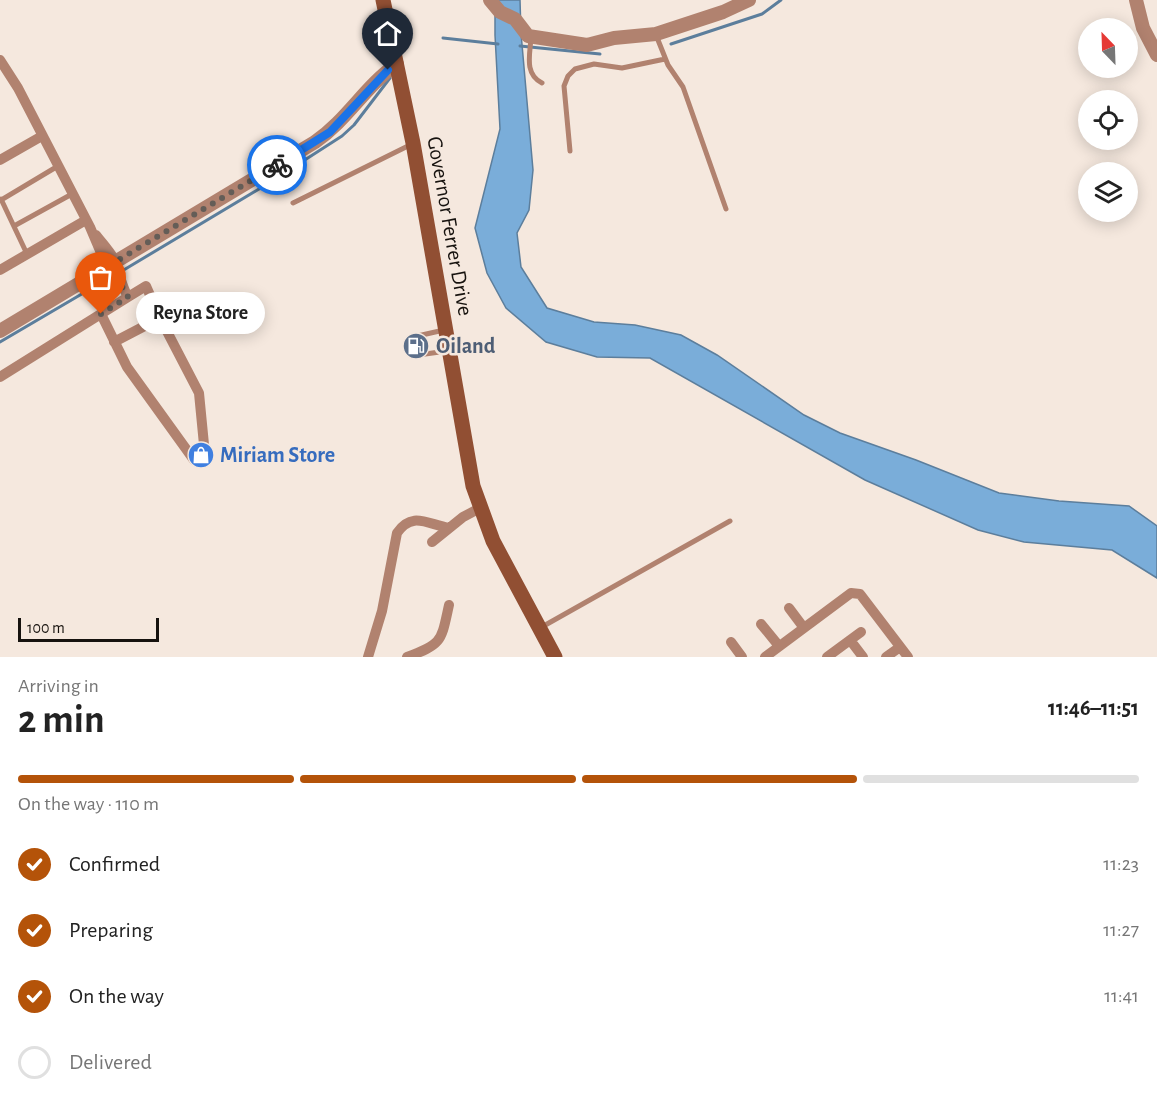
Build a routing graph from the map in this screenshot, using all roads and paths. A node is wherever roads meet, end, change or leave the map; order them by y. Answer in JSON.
{"nodes":[{"id":1,"x":383,"y":0,"type":"edge"},
{"id":2,"x":749,"y":0,"type":"edge"},
{"id":3,"x":1136,"y":0,"type":"edge"},
{"id":4,"x":492,"y":3,"type":"edge"},
{"id":5,"x":656,"y":34,"type":"junction"},
{"id":6,"x":531,"y":38,"type":"junction"},
{"id":7,"x":1157,"y":55,"type":"edge"},
{"id":8,"x":665,"y":58,"type":"junction"},
{"id":9,"x":0,"y":60,"type":"edge"},
{"id":10,"x":397,"y":64,"type":"junction"},
{"id":11,"x":542,"y":83,"type":"dead end"},
{"id":12,"x":42,"y":136,"type":"junction"},
{"id":13,"x":413,"y":143,"type":"junction"},
{"id":14,"x":570,"y":151,"type":"dead end"},
{"id":15,"x":0,"y":160,"type":"edge"},
{"id":16,"x":58,"y":166,"type":"junction"},
{"id":17,"x":72,"y":194,"type":"junction"},
{"id":18,"x":1,"y":199,"type":"edge"},
{"id":19,"x":293,"y":203,"type":"dead end"},
{"id":20,"x":726,"y":209,"type":"dead end"},
{"id":21,"x":88,"y":224,"type":"junction"},
{"id":22,"x":14,"y":226,"type":"junction"},
{"id":23,"x":27,"y":254,"type":"junction"},
{"id":24,"x":111,"y":265,"type":"junction"},
{"id":25,"x":1,"y":266,"type":"edge"},
{"id":26,"x":128,"y":297,"type":"junction"},
{"id":27,"x":101,"y":314,"type":"junction"},
{"id":28,"x":160,"y":318,"type":"junction"},
{"id":29,"x":446,"y":330,"type":"junction"},
{"id":30,"x":0,"y":331,"type":"edge"},
{"id":31,"x":114,"y":342,"type":"junction"},
{"id":32,"x":449,"y":350,"type":"junction"},
{"id":33,"x":0,"y":377,"type":"edge"},
{"id":34,"x":480,"y":508,"type":"junction"},
{"id":35,"x":730,"y":521,"type":"dead end"},
{"id":36,"x":448,"y":528,"type":"junction"},
{"id":37,"x":432,"y":542,"type":"dead end"},
{"id":38,"x":449,"y":605,"type":"dead end"},
{"id":39,"x":789,"y":608,"type":"dead end"},
{"id":40,"x":761,"y":624,"type":"dead end"},
{"id":41,"x":804,"y":628,"type":"junction"},
{"id":42,"x":539,"y":629,"type":"junction"},
{"id":43,"x":861,"y":632,"type":"dead end"},
{"id":44,"x":850,"y":640,"type":"junction"},
{"id":45,"x":731,"y":642,"type":"dead end"},
{"id":46,"x":779,"y":646,"type":"junction"},
{"id":47,"x":900,"y":647,"type":"junction"},
{"id":48,"x":369,"y":656,"type":"edge"},
{"id":49,"x":407,"y":657,"type":"edge"},
{"id":50,"x":555,"y":657,"type":"edge"},
{"id":51,"x":742,"y":657,"type":"edge"},
{"id":52,"x":765,"y":657,"type":"edge"},
{"id":53,"x":827,"y":657,"type":"edge"},
{"id":54,"x":863,"y":657,"type":"edge"},
{"id":55,"x":886,"y":657,"type":"edge"},
{"id":56,"x":908,"y":657,"type":"edge"}],
"edges":[{"from":1,"to":10,"type":"main road","name":"Governor Ferrer Drive"},
{"from":2,"to":5,"type":"street"},
{"from":3,"to":7,"type":"street"},
{"from":4,"to":6,"type":"street"},
{"from":5,"to":6,"type":"street"},
{"from":5,"to":8,"type":"lane"},
{"from":6,"to":11,"type":"lane"},
{"from":8,"to":14,"type":"lane"},
{"from":8,"to":20,"type":"lane"},
{"from":9,"to":12,"type":"street"},
{"from":10,"to":13,"type":"main road","name":"Governor Ferrer Drive"},
{"from":10,"to":24,"type":"street"},
{"from":12,"to":15,"type":"street"},
{"from":12,"to":16,"type":"street"},
{"from":13,"to":19,"type":"lane"},
{"from":13,"to":29,"type":"main road","name":"Governor Ferrer Drive"},
{"from":16,"to":17,"type":"street"},
{"from":16,"to":18,"type":"lane"},
{"from":17,"to":21,"type":"street"},
{"from":17,"to":22,"type":"lane"},
{"from":18,"to":22,"type":"lane"},
{"from":21,"to":23,"type":"street"},
{"from":21,"to":24,"type":"street"},
{"from":22,"to":23,"type":"lane"},
{"from":23,"to":25,"type":"street"},
{"from":24,"to":26,"type":"street"},
{"from":24,"to":30,"type":"street"},
{"from":26,"to":27,"type":"street"},
{"from":26,"to":28,"type":"street"},
{"from":27,"to":31,"type":"street"},
{"from":27,"to":33,"type":"street"},
{"from":28,"to":31,"type":"street"},
{"from":28,"to":31,"type":"street"},
{"from":29,"to":32,"type":"main road","name":"Governor Ferrer Drive"},
{"from":29,"to":32,"type":"lane"},
{"from":32,"to":34,"type":"main road","name":"Governor Ferrer Drive"},
{"from":34,"to":36,"type":"street"},
{"from":34,"to":42,"type":"main road","name":"Governor Ferrer Drive"},
{"from":35,"to":42,"type":"lane"},
{"from":36,"to":37,"type":"street"},
{"from":36,"to":48,"type":"street"},
{"from":38,"to":49,"type":"street"},
{"from":39,"to":41,"type":"street"},
{"from":40,"to":46,"type":"street"},
{"from":41,"to":46,"type":"street"},
{"from":41,"to":47,"type":"street"},
{"from":42,"to":50,"type":"main road","name":"Governor Ferrer Drive"},
{"from":43,"to":44,"type":"street"},
{"from":44,"to":53,"type":"street"},
{"from":44,"to":54,"type":"street"},
{"from":45,"to":51,"type":"street"},
{"from":46,"to":52,"type":"street"},
{"from":47,"to":55,"type":"street"},
{"from":47,"to":56,"type":"street"}]}
